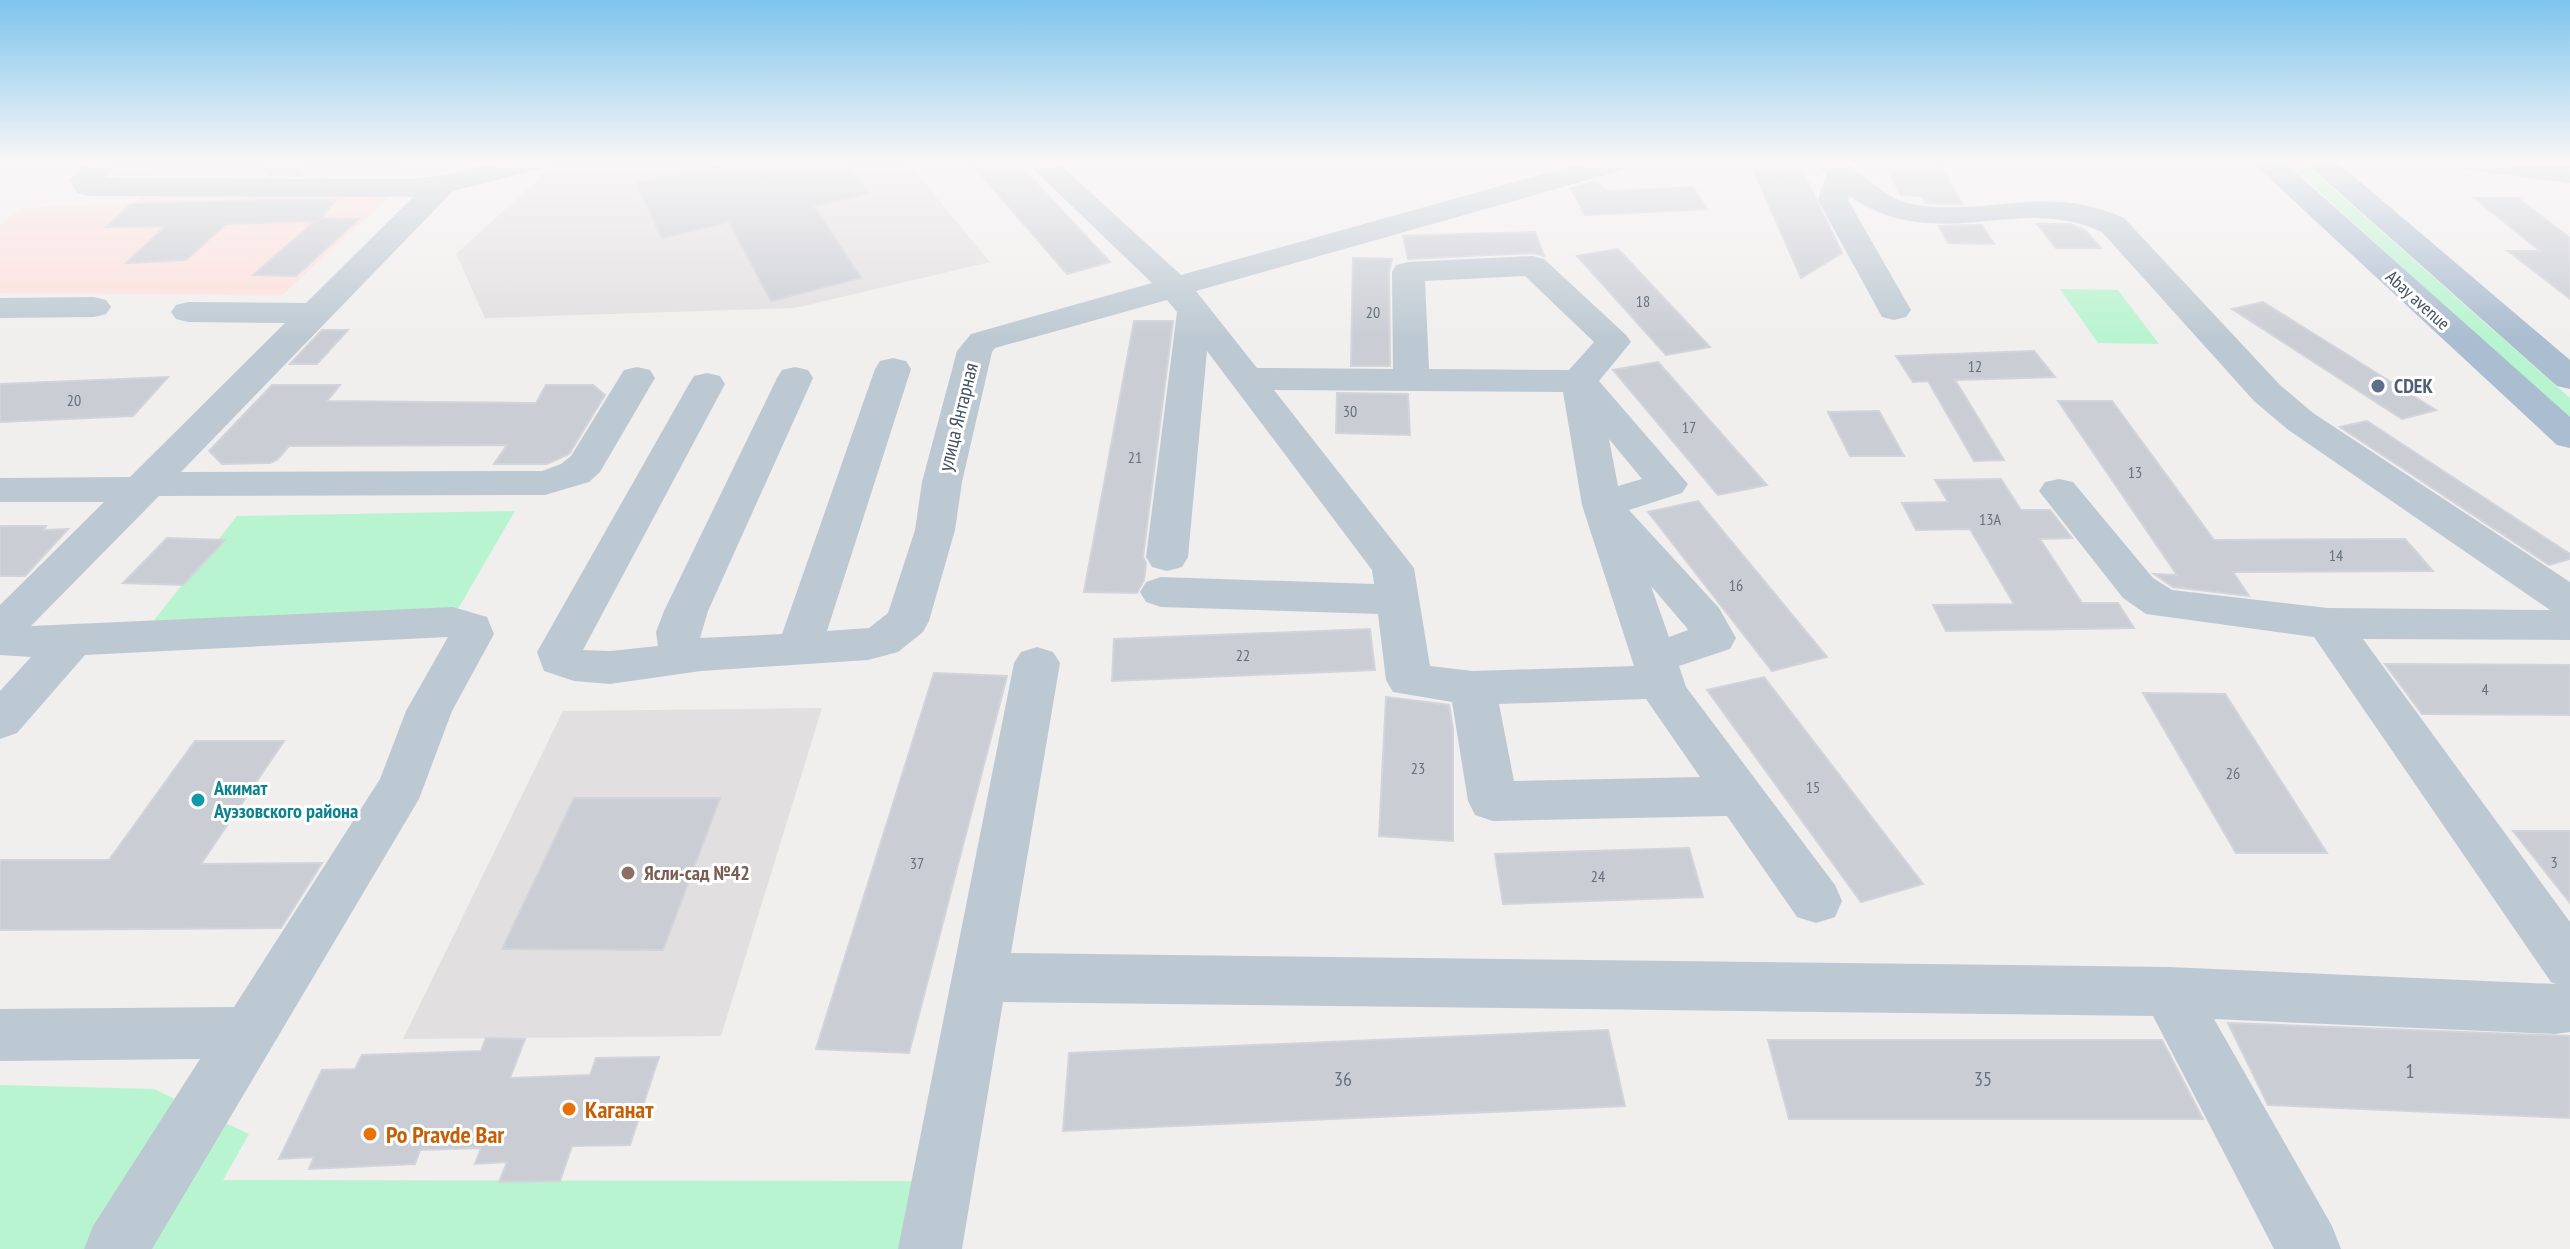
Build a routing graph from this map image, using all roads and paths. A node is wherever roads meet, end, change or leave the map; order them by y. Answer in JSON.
{"nodes":[{"id":1,"x":407,"y":220,"type":"edge"},
{"id":2,"x":1101,"y":220,"type":"edge"},
{"id":3,"x":1422,"y":220,"type":"edge"},
{"id":4,"x":1844,"y":220,"type":"edge"},
{"id":5,"x":2106,"y":220,"type":"edge"},
{"id":6,"x":2330,"y":220,"type":"edge"},
{"id":7,"x":2387,"y":220,"type":"edge"},
{"id":8,"x":1184,"y":300,"type":"junction"},
{"id":9,"x":94,"y":307,"type":"dead end"},
{"id":10,"x":0,"y":308,"type":"edge"},
{"id":11,"x":1894,"y":310,"type":"dead end"},
{"id":12,"x":188,"y":312,"type":"dead end"},
{"id":13,"x":316,"y":313,"type":"junction"},
{"id":14,"x":893,"y":369,"type":"dead end"},
{"id":15,"x":637,"y":378,"type":"dead end"},
{"id":16,"x":795,"y":378,"type":"dead end"},
{"id":17,"x":2570,"y":378,"type":"edge"},
{"id":18,"x":1246,"y":379,"type":"junction"},
{"id":19,"x":1411,"y":379,"type":"junction"},
{"id":20,"x":1579,"y":381,"type":"junction"},
{"id":21,"x":707,"y":384,"type":"dead end"},
{"id":22,"x":2570,"y":437,"type":"edge"},
{"id":23,"x":146,"y":487,"type":"junction"},
{"id":24,"x":0,"y":490,"type":"edge"},
{"id":25,"x":2059,"y":491,"type":"dead end"},
{"id":26,"x":1602,"y":505,"type":"junction"},
{"id":27,"x":1398,"y":600,"type":"junction"},
{"id":28,"x":2570,"y":602,"type":"edge"},
{"id":29,"x":2328,"y":623,"type":"junction"},
{"id":30,"x":2570,"y":625,"type":"edge"},
{"id":31,"x":19,"y":626,"type":"edge"},
{"id":32,"x":799,"y":649,"type":"junction"},
{"id":33,"x":701,"y":655,"type":"junction"},
{"id":34,"x":1037,"y":663,"type":"dead end"},
{"id":35,"x":1658,"y":670,"type":"junction"},
{"id":36,"x":0,"y":684,"type":"edge"},
{"id":37,"x":1473,"y":688,"type":"junction"},
{"id":38,"x":0,"y":721,"type":"edge"},
{"id":39,"x":1740,"y":796,"type":"junction"},
{"id":40,"x":1816,"y":901,"type":"dead end"},
{"id":41,"x":2570,"y":965,"type":"edge"},
{"id":42,"x":980,"y":977,"type":"junction"},
{"id":43,"x":2169,"y":992,"type":"junction"},
{"id":44,"x":2570,"y":1007,"type":"edge"},
{"id":45,"x":249,"y":1033,"type":"junction"},
{"id":46,"x":0,"y":1035,"type":"edge"},
{"id":47,"x":116,"y":1249,"type":"edge"},
{"id":48,"x":930,"y":1249,"type":"edge"},
{"id":49,"x":2309,"y":1249,"type":"edge"}],
"edges":[{"from":1,"to":13,"type":"street"},
{"from":2,"to":8,"type":"street"},
{"from":3,"to":8,"type":"street","name":"улица Янтарная"},
{"from":4,"to":11,"type":"street"},
{"from":5,"to":28,"type":"street"},
{"from":6,"to":22,"type":"main road","name":"Abay avenue"},
{"from":7,"to":17,"type":"main road","name":"Abay avenue"},
{"from":8,"to":18,"type":"street"},
{"from":8,"to":27,"type":"street"},
{"from":8,"to":32,"type":"street","name":"улица Янтарная"},
{"from":9,"to":10,"type":"street"},
{"from":12,"to":13,"type":"street"},
{"from":13,"to":23,"type":"street"},
{"from":14,"to":32,"type":"street"},
{"from":15,"to":23,"type":"street"},
{"from":16,"to":33,"type":"street"},
{"from":18,"to":19,"type":"street"},
{"from":18,"to":27,"type":"street"},
{"from":19,"to":20,"type":"street"},
{"from":19,"to":20,"type":"street"},
{"from":20,"to":26,"type":"street"},
{"from":20,"to":26,"type":"street"},
{"from":21,"to":33,"type":"street","name":"улица Янтарная"},
{"from":23,"to":24,"type":"street"},
{"from":23,"to":31,"type":"street"},
{"from":25,"to":29,"type":"street"},
{"from":26,"to":35,"type":"street"},
{"from":26,"to":35,"type":"street"},
{"from":27,"to":37,"type":"street"},
{"from":29,"to":30,"type":"street"},
{"from":29,"to":41,"type":"street"},
{"from":31,"to":36,"type":"street"},
{"from":31,"to":38,"type":"street"},
{"from":31,"to":45,"type":"street"},
{"from":32,"to":33,"type":"street","name":"улица Янтарная"},
{"from":34,"to":42,"type":"street"},
{"from":35,"to":37,"type":"street"},
{"from":35,"to":39,"type":"street"},
{"from":37,"to":39,"type":"street"},
{"from":39,"to":40,"type":"street"},
{"from":42,"to":43,"type":"street"},
{"from":42,"to":48,"type":"street"},
{"from":43,"to":44,"type":"street"},
{"from":43,"to":49,"type":"street"},
{"from":45,"to":46,"type":"street"},
{"from":45,"to":47,"type":"street"}]}
